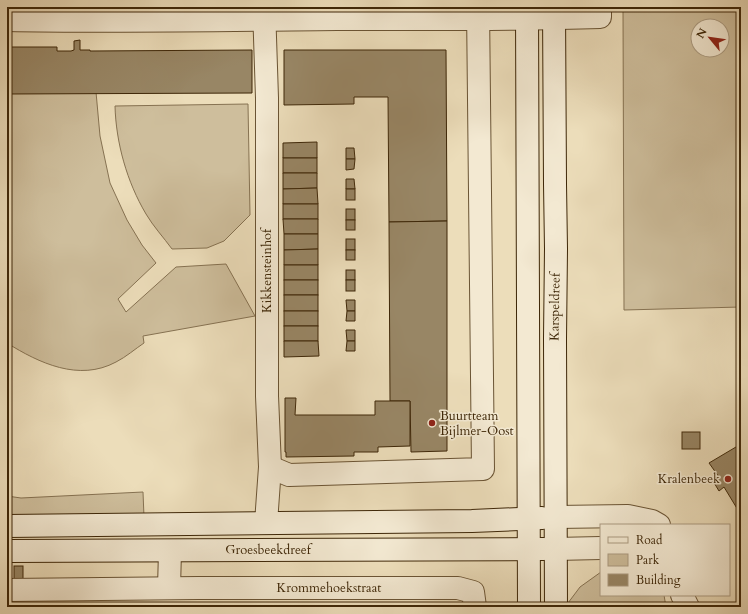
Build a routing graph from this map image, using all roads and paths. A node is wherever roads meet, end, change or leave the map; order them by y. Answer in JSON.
{"nodes":[{"id":1,"x":600,"y":12,"type":"edge"},
{"id":2,"x":264,"y":13,"type":"edge"},
{"id":3,"x":478,"y":13,"type":"edge"},
{"id":4,"x":527,"y":13,"type":"edge"},
{"id":5,"x":554,"y":13,"type":"edge"},
{"id":6,"x":7,"y":20,"type":"edge"},
{"id":7,"x":270,"y":467,"type":"junction"},
{"id":8,"x":556,"y":517,"type":"junction"},
{"id":9,"x":529,"y":518,"type":"junction"},
{"id":10,"x":266,"y":522,"type":"junction"},
{"id":11,"x":658,"y":524,"type":"edge"},
{"id":12,"x":7,"y":526,"type":"edge"},
{"id":13,"x":600,"y":548,"type":"edge"},
{"id":14,"x":529,"y":549,"type":"junction"},
{"id":15,"x":556,"y":549,"type":"junction"},
{"id":16,"x":7,"y":551,"type":"edge"},
{"id":17,"x":170,"y":551,"type":"junction"},
{"id":18,"x":169,"y":588,"type":"junction"},
{"id":19,"x":7,"y":590,"type":"edge"},
{"id":20,"x":682,"y":596,"type":"edge"},
{"id":21,"x":697,"y":596,"type":"edge"},
{"id":22,"x":475,"y":607,"type":"edge"},
{"id":23,"x":529,"y":607,"type":"edge"},
{"id":24,"x":556,"y":607,"type":"edge"},
{"id":25,"x":688,"y":607,"type":"edge"},
{"id":26,"x":697,"y":607,"type":"edge"}],
"edges":[{"from":1,"to":5,"type":"street"},
{"from":2,"to":3,"type":"street"},
{"from":2,"to":6,"type":"street"},
{"from":2,"to":7,"type":"street","name":"Kikkensteinhof"},
{"from":3,"to":4,"type":"street"},
{"from":3,"to":7,"type":"street"},
{"from":4,"to":5,"type":"street"},
{"from":4,"to":9,"type":"street","name":"Karspeldreef"},
{"from":5,"to":8,"type":"street","name":"Karspeldreef"},
{"from":7,"to":10,"type":"street","name":"Kikkensteinhof"},
{"from":8,"to":9,"type":"street","name":"Groesbeekdreef"},
{"from":8,"to":11,"type":"street","name":"Groesbeekdreef"},
{"from":8,"to":15,"type":"street","name":"Karspeldreef"},
{"from":9,"to":10,"type":"street","name":"Groesbeekdreef"},
{"from":9,"to":14,"type":"street","name":"Karspeldreef"},
{"from":10,"to":12,"type":"street","name":"Groesbeekdreef"},
{"from":13,"to":15,"type":"street","name":"Groesbeekdreef"},
{"from":14,"to":15,"type":"street","name":"Groesbeekdreef"},
{"from":14,"to":17,"type":"street","name":"Groesbeekdreef"},
{"from":14,"to":23,"type":"street","name":"Karspeldreef"},
{"from":15,"to":24,"type":"street","name":"Karspeldreef"},
{"from":16,"to":17,"type":"street","name":"Groesbeekdreef"},
{"from":17,"to":18,"type":"street"},
{"from":18,"to":19,"type":"street","name":"Krommehoekstraat"},
{"from":18,"to":22,"type":"street","name":"Krommehoekstraat"},
{"from":20,"to":25,"type":"street"},
{"from":21,"to":26,"type":"street"}]}
